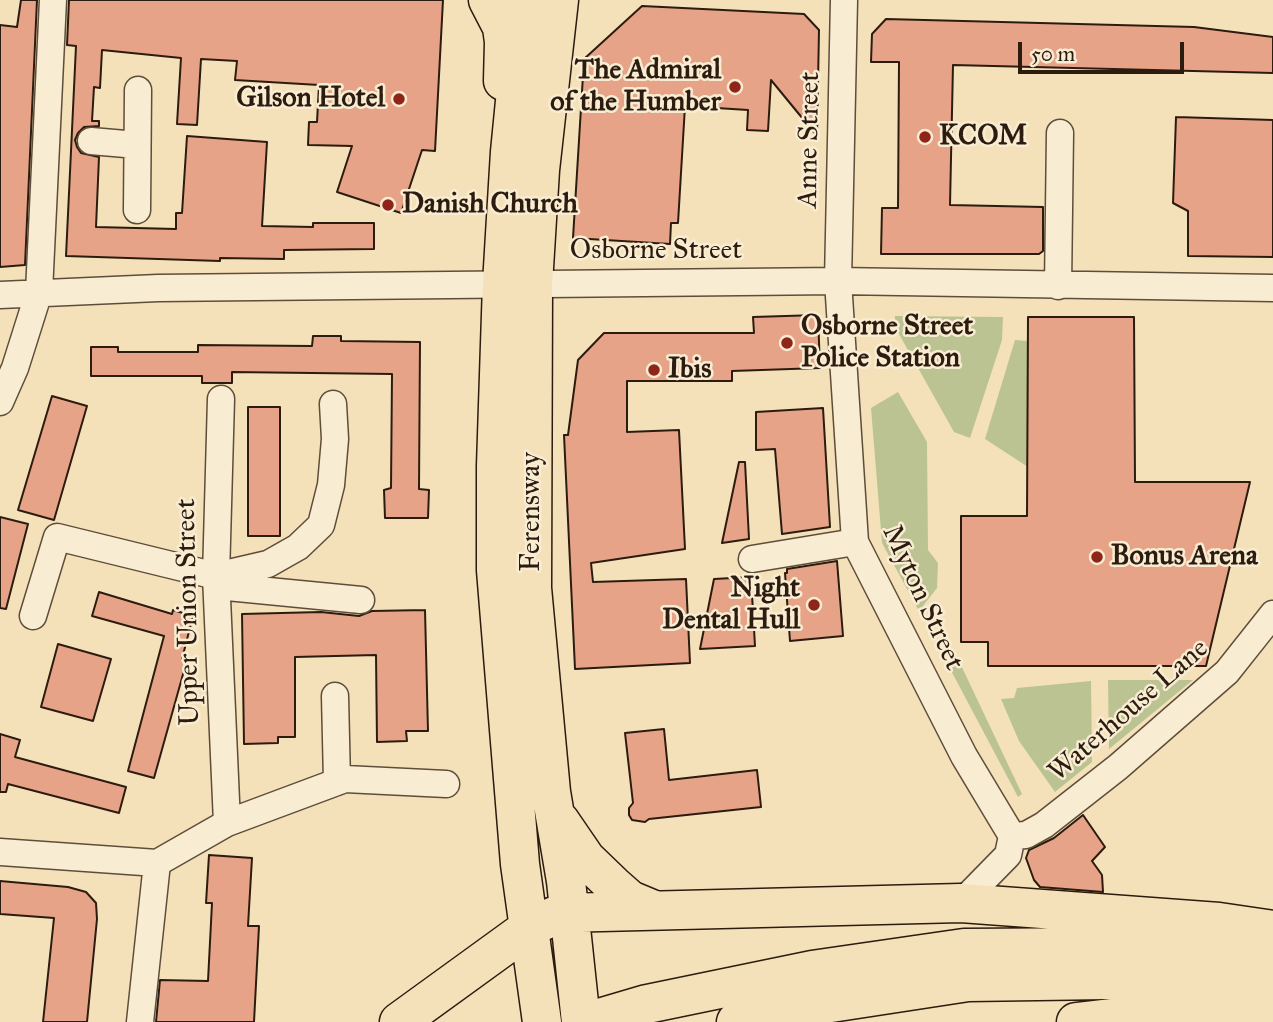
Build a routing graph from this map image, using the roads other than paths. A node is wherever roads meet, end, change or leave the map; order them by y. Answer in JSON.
{"nodes":[{"id":1,"x":53,"y":0,"type":"edge"},
{"id":2,"x":488,"y":0,"type":"edge"},
{"id":3,"x":525,"y":0,"type":"edge"},
{"id":4,"x":559,"y":0,"type":"edge"},
{"id":5,"x":845,"y":0,"type":"edge"},
{"id":6,"x":138,"y":90,"type":"dead end"},
{"id":7,"x":1060,"y":133,"type":"dead end"},
{"id":8,"x":45,"y":137,"type":"junction"},
{"id":9,"x":137,"y":145,"type":"junction"},
{"id":10,"x":510,"y":152,"type":"junction"},
{"id":11,"x":137,"y":210,"type":"dead end"},
{"id":12,"x":838,"y":281,"type":"junction"},
{"id":13,"x":518,"y":284,"type":"junction"},
{"id":14,"x":1058,"y":286,"type":"junction"},
{"id":15,"x":1273,"y":288,"type":"edge"},
{"id":16,"x":39,"y":292,"type":"junction"},
{"id":17,"x":0,"y":295,"type":"edge"},
{"id":18,"x":221,"y":399,"type":"dead end"},
{"id":19,"x":0,"y":402,"type":"edge"},
{"id":20,"x":333,"y":404,"type":"dead end"},
{"id":21,"x":855,"y":542,"type":"junction"},
{"id":22,"x":752,"y":559,"type":"dead end"},
{"id":23,"x":217,"y":581,"type":"junction"},
{"id":24,"x":361,"y":600,"type":"dead end"},
{"id":25,"x":1273,"y":614,"type":"edge"},
{"id":26,"x":33,"y":616,"type":"dead end"},
{"id":27,"x":334,"y":696,"type":"dead end"},
{"id":28,"x":337,"y":782,"type":"junction"},
{"id":29,"x":446,"y":784,"type":"dead end"},
{"id":30,"x":554,"y":813,"type":"junction"},
{"id":31,"x":227,"y":823,"type":"junction"},
{"id":32,"x":1012,"y":836,"type":"junction"},
{"id":33,"x":0,"y":852,"type":"edge"},
{"id":34,"x":157,"y":863,"type":"junction"},
{"id":35,"x":566,"y":886,"type":"junction"},
{"id":36,"x":961,"y":903,"type":"junction"},
{"id":37,"x":654,"y":910,"type":"junction"},
{"id":38,"x":528,"y":916,"type":"junction"},
{"id":39,"x":1273,"y":930,"type":"edge"},
{"id":40,"x":1273,"y":955,"type":"edge"},
{"id":41,"x":455,"y":981,"type":"junction"},
{"id":42,"x":1273,"y":981,"type":"edge"},
{"id":43,"x":539,"y":999,"type":"edge"},
{"id":44,"x":580,"y":1005,"type":"edge"},
{"id":45,"x":1273,"y":1006,"type":"edge"},
{"id":46,"x":141,"y":1022,"type":"edge"},
{"id":47,"x":399,"y":1022,"type":"edge"},
{"id":48,"x":736,"y":1022,"type":"edge"},
{"id":49,"x":1076,"y":1022,"type":"edge"}],
"edges":[{"from":1,"to":8,"type":"street"},
{"from":2,"to":10,"type":"main road"},
{"from":3,"to":10,"type":"main road","name":"Ferensway"},
{"from":4,"to":13,"type":"main road","name":"Ferensway"},
{"from":5,"to":12,"type":"street","name":"Anne Street"},
{"from":6,"to":9,"type":"street"},
{"from":7,"to":14,"type":"street"},
{"from":8,"to":9,"type":"street"},
{"from":8,"to":16,"type":"street"},
{"from":9,"to":11,"type":"street"},
{"from":10,"to":13,"type":"main road","name":"Ferensway"},
{"from":12,"to":13,"type":"street","name":"Osborne Street"},
{"from":12,"to":14,"type":"street","name":"Osborne Street"},
{"from":12,"to":21,"type":"street","name":"Myton Street"},
{"from":13,"to":16,"type":"street","name":"Osborne Street"},
{"from":13,"to":30,"type":"main road","name":"Ferensway"},
{"from":13,"to":38,"type":"main road","name":"Ferensway"},
{"from":14,"to":15,"type":"street","name":"Osborne Street"},
{"from":16,"to":17,"type":"street","name":"Osborne Street"},
{"from":16,"to":19,"type":"street"},
{"from":18,"to":23,"type":"street","name":"Upper Union Street"},
{"from":20,"to":23,"type":"street"},
{"from":21,"to":22,"type":"street"},
{"from":21,"to":32,"type":"street","name":"Myton Street"},
{"from":23,"to":24,"type":"street"},
{"from":23,"to":26,"type":"street"},
{"from":23,"to":31,"type":"street","name":"Upper Union Street"},
{"from":25,"to":32,"type":"street","name":"Waterhouse Lane"},
{"from":27,"to":28,"type":"street"},
{"from":28,"to":29,"type":"street"},
{"from":28,"to":31,"type":"street"},
{"from":30,"to":35,"type":"main road","name":"Ferensway"},
{"from":30,"to":37,"type":"main road"},
{"from":31,"to":34,"type":"street"},
{"from":32,"to":36,"type":"street"},
{"from":33,"to":34,"type":"street"},
{"from":34,"to":46,"type":"street"},
{"from":35,"to":37,"type":"main road"},
{"from":35,"to":38,"type":"main road"},
{"from":35,"to":44,"type":"main road","name":"Ferensway"},
{"from":36,"to":37,"type":"main road"},
{"from":36,"to":39,"type":"main road"},
{"from":38,"to":41,"type":"main road"},
{"from":38,"to":43,"type":"main road","name":"Ferensway"},
{"from":40,"to":44,"type":"main road"},
{"from":41,"to":43,"type":"main road"},
{"from":41,"to":47,"type":"main road"},
{"from":42,"to":48,"type":"main road"},
{"from":43,"to":44,"type":"main road"},
{"from":45,"to":49,"type":"main road"}]}
